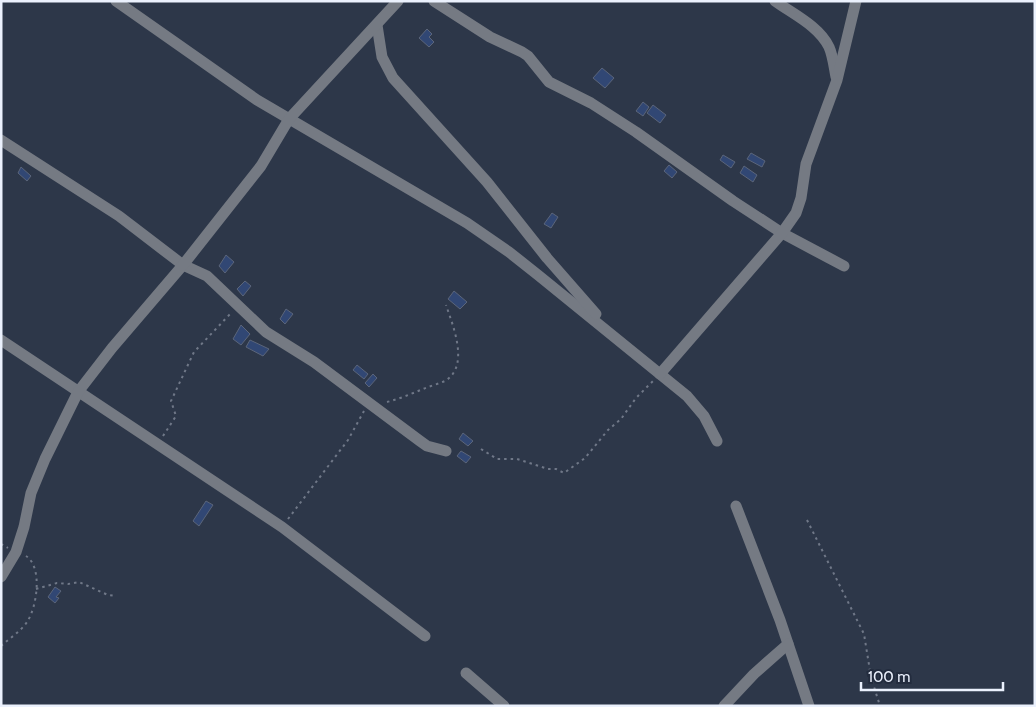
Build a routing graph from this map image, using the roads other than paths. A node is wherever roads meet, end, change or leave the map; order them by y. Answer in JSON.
{"nodes":[{"id":1,"x":116,"y":1,"type":"edge"},
{"id":2,"x":398,"y":1,"type":"edge"},
{"id":3,"x":434,"y":1,"type":"edge"},
{"id":4,"x":774,"y":1,"type":"edge"},
{"id":5,"x":856,"y":1,"type":"edge"},
{"id":6,"x":377,"y":25,"type":"junction"},
{"id":7,"x":837,"y":80,"type":"junction"},
{"id":8,"x":289,"y":119,"type":"junction"},
{"id":9,"x":1,"y":140,"type":"edge"},
{"id":10,"x":782,"y":233,"type":"junction"},
{"id":11,"x":183,"y":265,"type":"junction"},
{"id":12,"x":844,"y":266,"type":"dead end"},
{"id":13,"x":1,"y":340,"type":"edge"},
{"id":14,"x":656,"y":370,"type":"junction"},
{"id":15,"x":78,"y":392,"type":"junction"},
{"id":16,"x":717,"y":441,"type":"dead end"},
{"id":17,"x":446,"y":451,"type":"dead end"},
{"id":18,"x":736,"y":506,"type":"dead end"},
{"id":19,"x":1,"y":578,"type":"edge"},
{"id":20,"x":426,"y":636,"type":"dead end"},
{"id":21,"x":788,"y":644,"type":"junction"},
{"id":22,"x":466,"y":673,"type":"dead end"},
{"id":23,"x":504,"y":706,"type":"edge"},
{"id":24,"x":724,"y":706,"type":"edge"},
{"id":25,"x":809,"y":706,"type":"edge"}],
"edges":[{"from":1,"to":8,"type":"street"},
{"from":2,"to":6,"type":"street"},
{"from":3,"to":10,"type":"street"},
{"from":4,"to":7,"type":"street"},
{"from":5,"to":7,"type":"street"},
{"from":6,"to":8,"type":"street"},
{"from":6,"to":14,"type":"street"},
{"from":7,"to":10,"type":"street"},
{"from":8,"to":11,"type":"street"},
{"from":8,"to":14,"type":"street"},
{"from":9,"to":11,"type":"street"},
{"from":10,"to":12,"type":"street"},
{"from":10,"to":14,"type":"street"},
{"from":11,"to":15,"type":"street"},
{"from":11,"to":17,"type":"street"},
{"from":13,"to":15,"type":"street"},
{"from":14,"to":16,"type":"street"},
{"from":15,"to":19,"type":"street"},
{"from":15,"to":20,"type":"street"},
{"from":18,"to":21,"type":"street"},
{"from":21,"to":24,"type":"street"},
{"from":21,"to":25,"type":"street"},
{"from":22,"to":23,"type":"street"}]}
